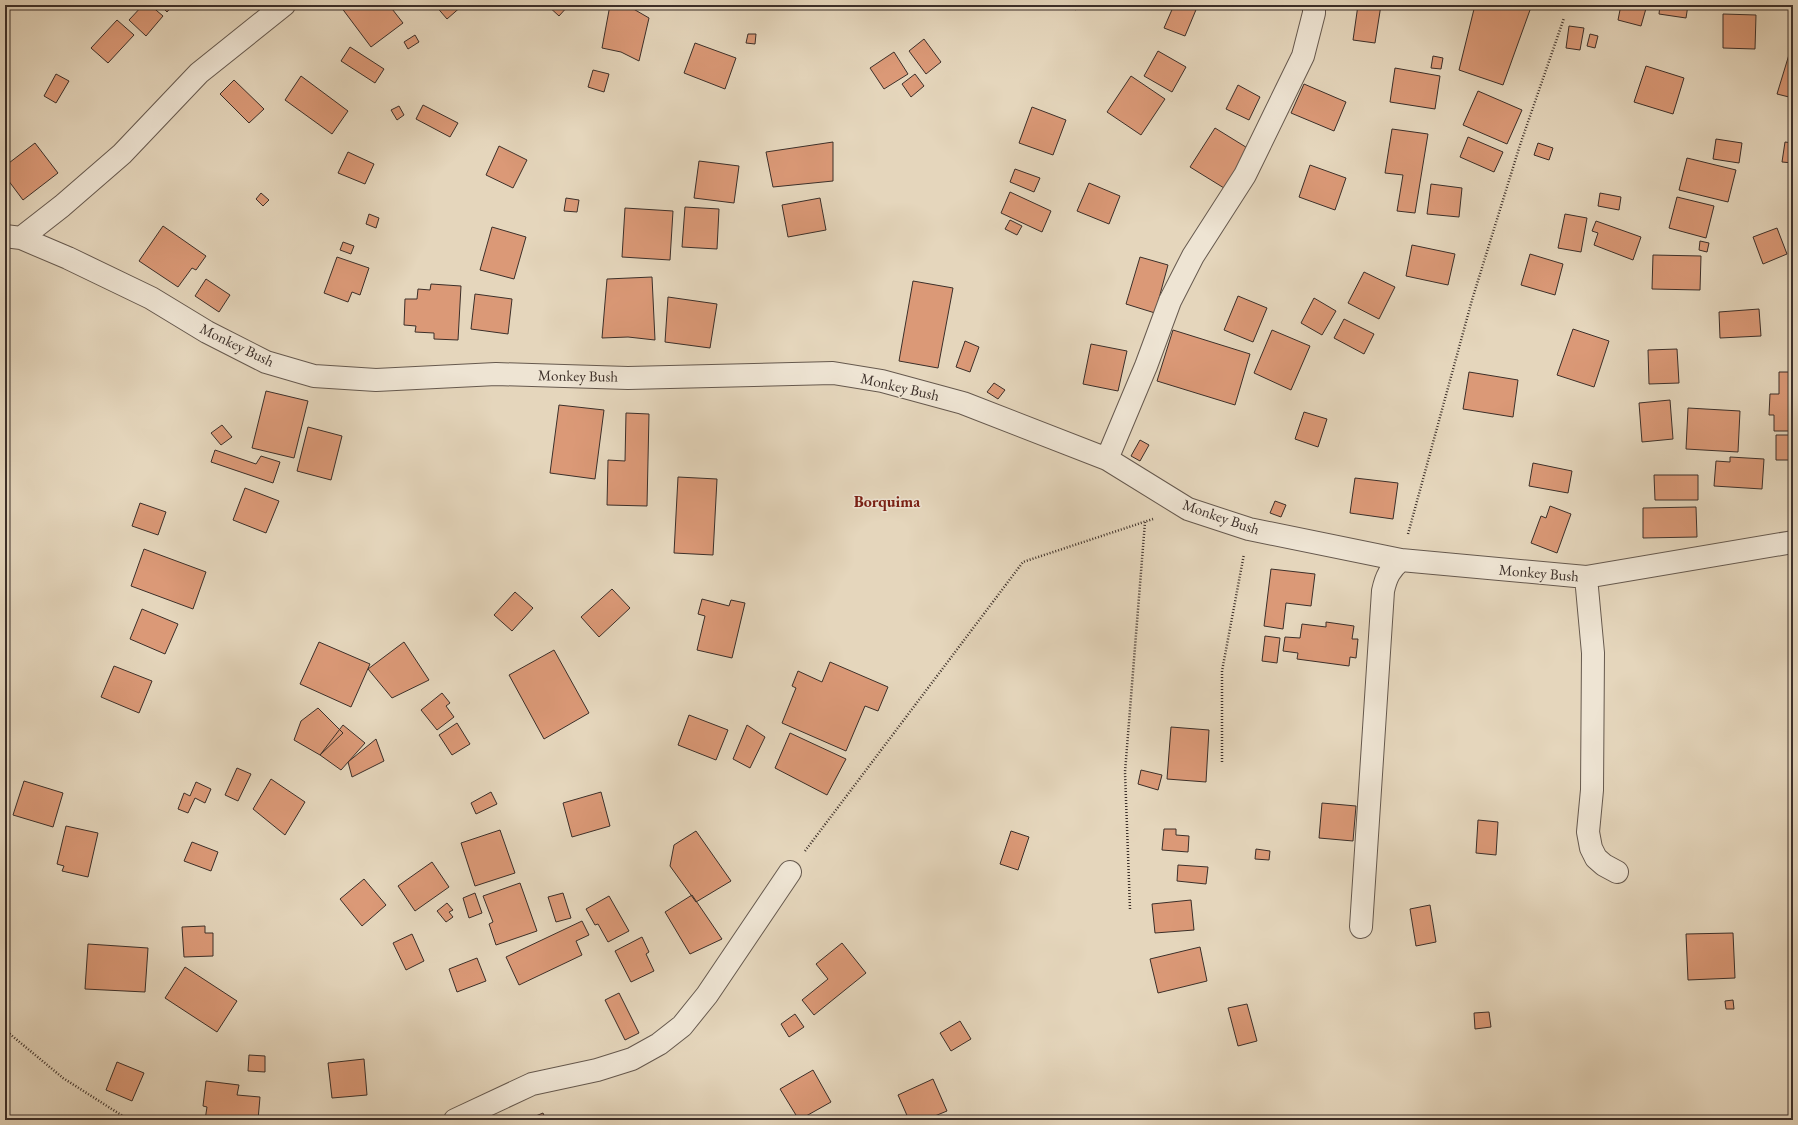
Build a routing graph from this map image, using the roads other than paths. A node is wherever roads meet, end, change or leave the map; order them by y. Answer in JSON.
{"nodes":[{"id":1,"x":284,"y":5,"type":"edge"},
{"id":2,"x":1314,"y":5,"type":"edge"},
{"id":3,"x":13,"y":237,"type":"edge"},
{"id":4,"x":1107,"y":459,"type":"junction"},
{"id":5,"x":1793,"y":542,"type":"edge"},
{"id":6,"x":1401,"y":560,"type":"junction"},
{"id":7,"x":1586,"y":577,"type":"junction"},
{"id":8,"x":790,"y":872,"type":"road end"},
{"id":9,"x":1617,"y":872,"type":"dead end"},
{"id":10,"x":1362,"y":928,"type":"dead end"},
{"id":11,"x":455,"y":1120,"type":"edge"}],
"edges":[{"from":1,"to":3,"type":"street"},
{"from":2,"to":4,"type":"street"},
{"from":3,"to":4,"type":"street","name":"Monkey Bush"},
{"from":4,"to":6,"type":"street","name":"Monkey Bush"},
{"from":5,"to":7,"type":"street","name":"Monkey Bush"},
{"from":6,"to":7,"type":"street","name":"Monkey Bush"},
{"from":6,"to":10,"type":"street"},
{"from":7,"to":9,"type":"street"},
{"from":8,"to":11,"type":"street"}]}
